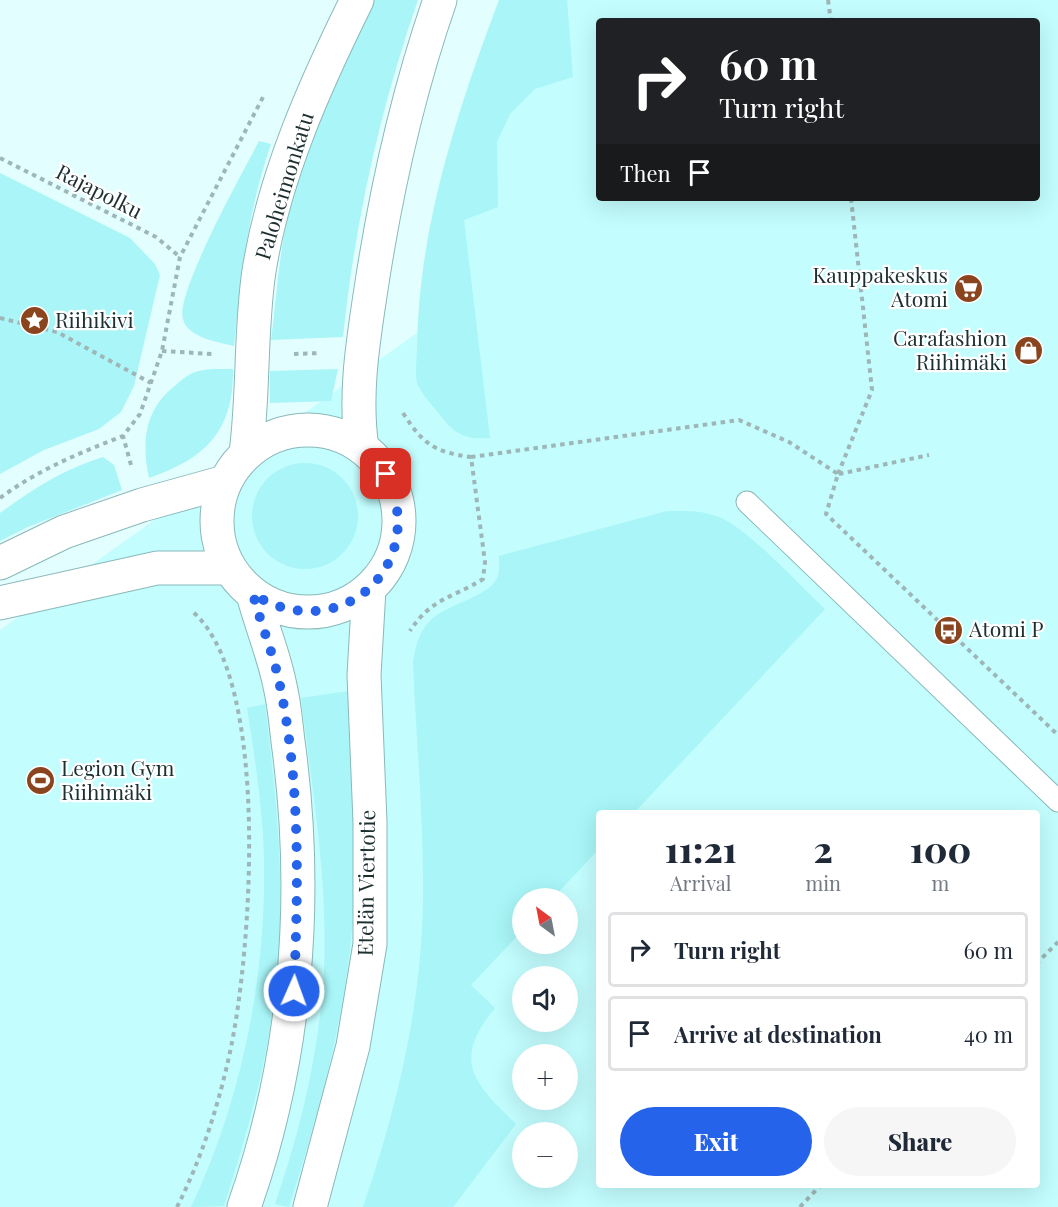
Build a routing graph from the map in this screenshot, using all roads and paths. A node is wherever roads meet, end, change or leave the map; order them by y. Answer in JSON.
{"nodes":[{"id":1,"x":357,"y":0,"type":"edge"},
{"id":2,"x":440,"y":0,"type":"edge"},
{"id":3,"x":828,"y":0,"type":"edge"},
{"id":4,"x":831,"y":18,"type":"edge"},
{"id":5,"x":0,"y":158,"type":"edge"},
{"id":6,"x":851,"y":201,"type":"edge"},
{"id":7,"x":180,"y":257,"type":"dead end"},
{"id":8,"x":0,"y":318,"type":"edge"},
{"id":9,"x":151,"y":382,"type":"dead end"},
{"id":10,"x":402,"y":411,"type":"dead end"},
{"id":11,"x":123,"y":436,"type":"dead end"},
{"id":12,"x":362,"y":448,"type":"junction"},
{"id":13,"x":246,"y":453,"type":"junction"},
{"id":14,"x":929,"y":455,"type":"dead end"},
{"id":15,"x":471,"y":457,"type":"junction"},
{"id":16,"x":838,"y":474,"type":"junction"},
{"id":17,"x":225,"y":482,"type":"junction"},
{"id":18,"x":0,"y":498,"type":"edge"},
{"id":19,"x":747,"y":502,"type":"dead end"},
{"id":20,"x":0,"y":563,"type":"edge"},
{"id":21,"x":229,"y":568,"type":"junction"},
{"id":22,"x":369,"y":589,"type":"junction"},
{"id":23,"x":253,"y":594,"type":"junction"},
{"id":24,"x":0,"y":603,"type":"edge"},
{"id":25,"x":406,"y":637,"type":"dead end"},
{"id":26,"x":1058,"y":735,"type":"edge"},
{"id":27,"x":1058,"y":801,"type":"edge"},
{"id":28,"x":1058,"y":942,"type":"edge"},
{"id":29,"x":1040,"y":960,"type":"edge"},
{"id":30,"x":818,"y":1188,"type":"edge"},
{"id":31,"x":244,"y":1207,"type":"edge"},
{"id":32,"x":310,"y":1207,"type":"edge"},
{"id":33,"x":800,"y":1207,"type":"edge"}],
"edges":[{"from":1,"to":13,"type":"street","name":"Paloheimonkatu"},
{"from":2,"to":12,"type":"street"},
{"from":3,"to":4,"type":"path"},
{"from":5,"to":7,"type":"path","name":"Rajapolku"},
{"from":6,"to":16,"type":"path"},
{"from":8,"to":9,"type":"path"},
{"from":10,"to":15,"type":"path"},
{"from":11,"to":18,"type":"path"},
{"from":12,"to":13,"type":"street"},
{"from":12,"to":22,"type":"street"},
{"from":13,"to":17,"type":"street"},
{"from":14,"to":16,"type":"path"},
{"from":15,"to":16,"type":"path"},
{"from":15,"to":25,"type":"path"},
{"from":16,"to":26,"type":"path"},
{"from":17,"to":20,"type":"street"},
{"from":17,"to":21,"type":"street"},
{"from":19,"to":27,"type":"lane"},
{"from":21,"to":23,"type":"street"},
{"from":21,"to":24,"type":"street"},
{"from":22,"to":23,"type":"street"},
{"from":22,"to":32,"type":"street","name":"Etelän Viertotie"},
{"from":23,"to":31,"type":"street"},
{"from":28,"to":29,"type":"path"},
{"from":30,"to":33,"type":"path"}]}
